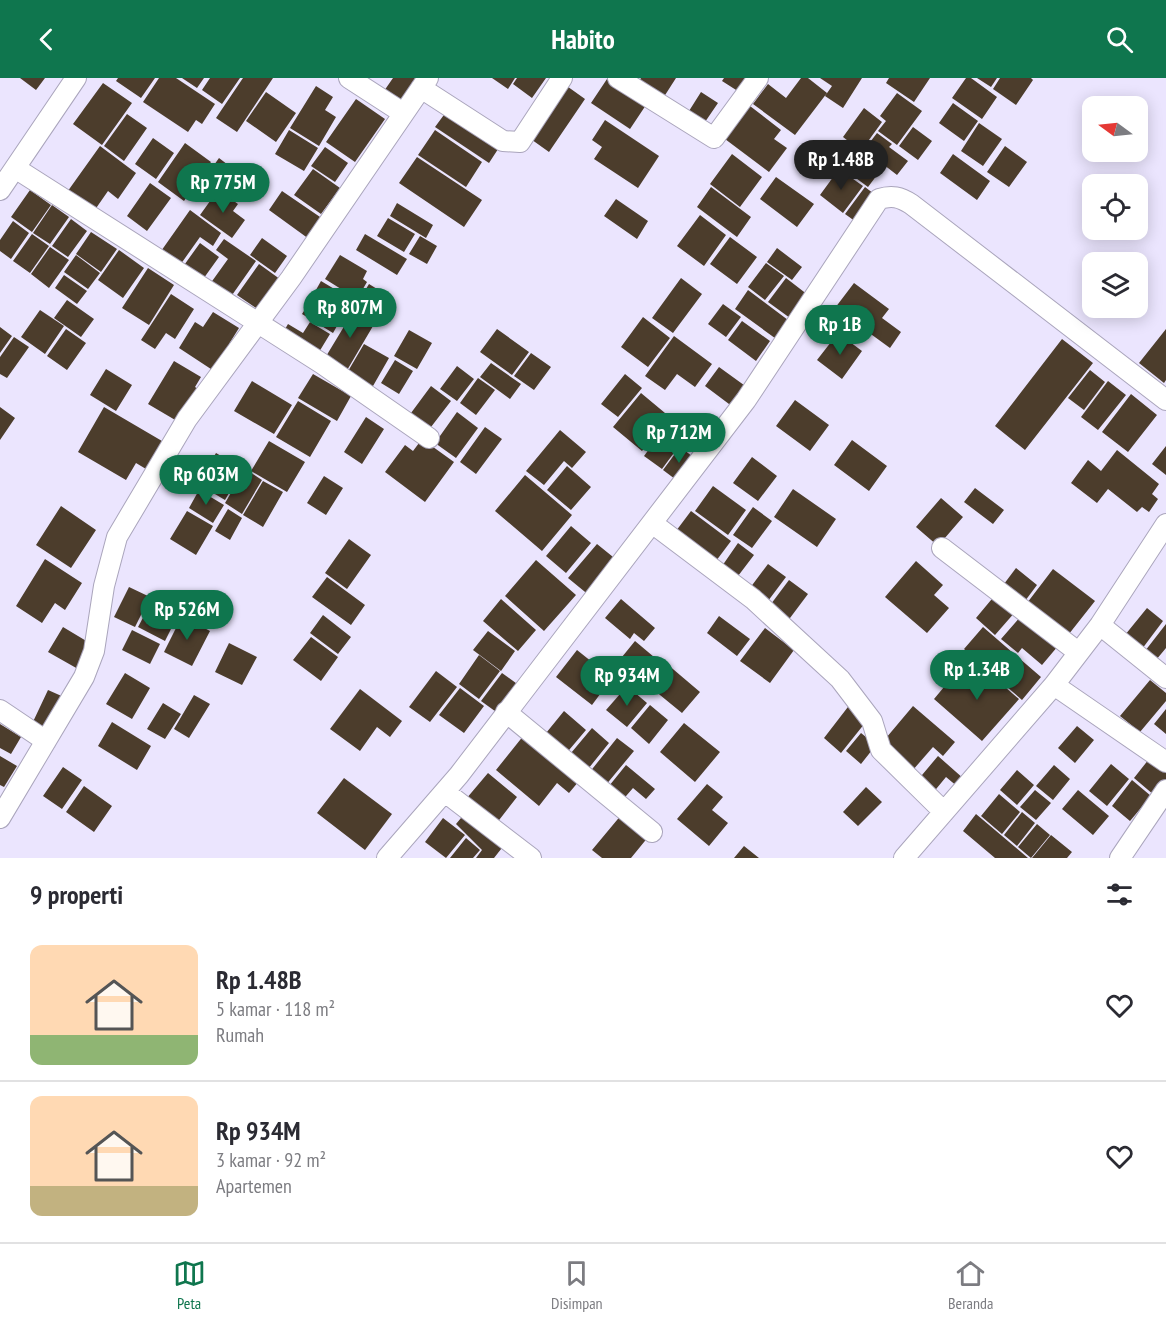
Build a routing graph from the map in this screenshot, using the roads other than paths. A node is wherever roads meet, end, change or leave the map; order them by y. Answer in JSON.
{"nodes":[{"id":1,"x":76,"y":78,"type":"edge"},
{"id":2,"x":349,"y":78,"type":"edge"},
{"id":3,"x":562,"y":78,"type":"edge"},
{"id":4,"x":618,"y":78,"type":"edge"},
{"id":5,"x":758,"y":78,"type":"edge"},
{"id":6,"x":425,"y":83,"type":"edge"},
{"id":7,"x":403,"y":113,"type":"junction"},
{"id":8,"x":15,"y":168,"type":"junction"},
{"id":9,"x":0,"y":190,"type":"edge"},
{"id":10,"x":257,"y":324,"type":"junction"},
{"id":11,"x":1166,"y":400,"type":"edge"},
{"id":12,"x":429,"y":438,"type":"dead end"},
{"id":13,"x":652,"y":523,"type":"junction"},
{"id":14,"x":1166,"y":524,"type":"edge"},
{"id":15,"x":942,"y":548,"type":"dead end"},
{"id":16,"x":1100,"y":625,"type":"junction"},
{"id":17,"x":1078,"y":652,"type":"junction"},
{"id":18,"x":1166,"y":678,"type":"edge"},
{"id":19,"x":1054,"y":685,"type":"junction"},
{"id":20,"x":0,"y":710,"type":"edge"},
{"id":21,"x":506,"y":712,"type":"junction"},
{"id":22,"x":46,"y":741,"type":"junction"},
{"id":23,"x":1166,"y":762,"type":"edge"},
{"id":24,"x":1166,"y":790,"type":"edge"},
{"id":25,"x":445,"y":792,"type":"junction"},
{"id":26,"x":944,"y":812,"type":"junction"},
{"id":27,"x":0,"y":818,"type":"edge"},
{"id":28,"x":652,"y":832,"type":"dead end"},
{"id":29,"x":387,"y":858,"type":"edge"},
{"id":30,"x":531,"y":858,"type":"edge"},
{"id":31,"x":904,"y":858,"type":"edge"},
{"id":32,"x":1120,"y":858,"type":"edge"}],
"edges":[{"from":1,"to":8,"type":"street"},
{"from":2,"to":7,"type":"street"},
{"from":3,"to":6,"type":"street"},
{"from":4,"to":5,"type":"street"},
{"from":6,"to":7,"type":"street"},
{"from":7,"to":10,"type":"street"},
{"from":8,"to":9,"type":"street"},
{"from":8,"to":10,"type":"street"},
{"from":10,"to":12,"type":"street"},
{"from":10,"to":22,"type":"street"},
{"from":11,"to":13,"type":"street"},
{"from":13,"to":21,"type":"street"},
{"from":13,"to":26,"type":"street"},
{"from":14,"to":16,"type":"street"},
{"from":15,"to":17,"type":"street"},
{"from":16,"to":17,"type":"street"},
{"from":16,"to":18,"type":"street"},
{"from":17,"to":19,"type":"street"},
{"from":19,"to":23,"type":"street"},
{"from":19,"to":26,"type":"street"},
{"from":20,"to":22,"type":"street"},
{"from":21,"to":25,"type":"street"},
{"from":21,"to":28,"type":"street"},
{"from":22,"to":27,"type":"street"},
{"from":24,"to":32,"type":"street"},
{"from":25,"to":29,"type":"street"},
{"from":25,"to":30,"type":"street"},
{"from":26,"to":31,"type":"street"}]}
